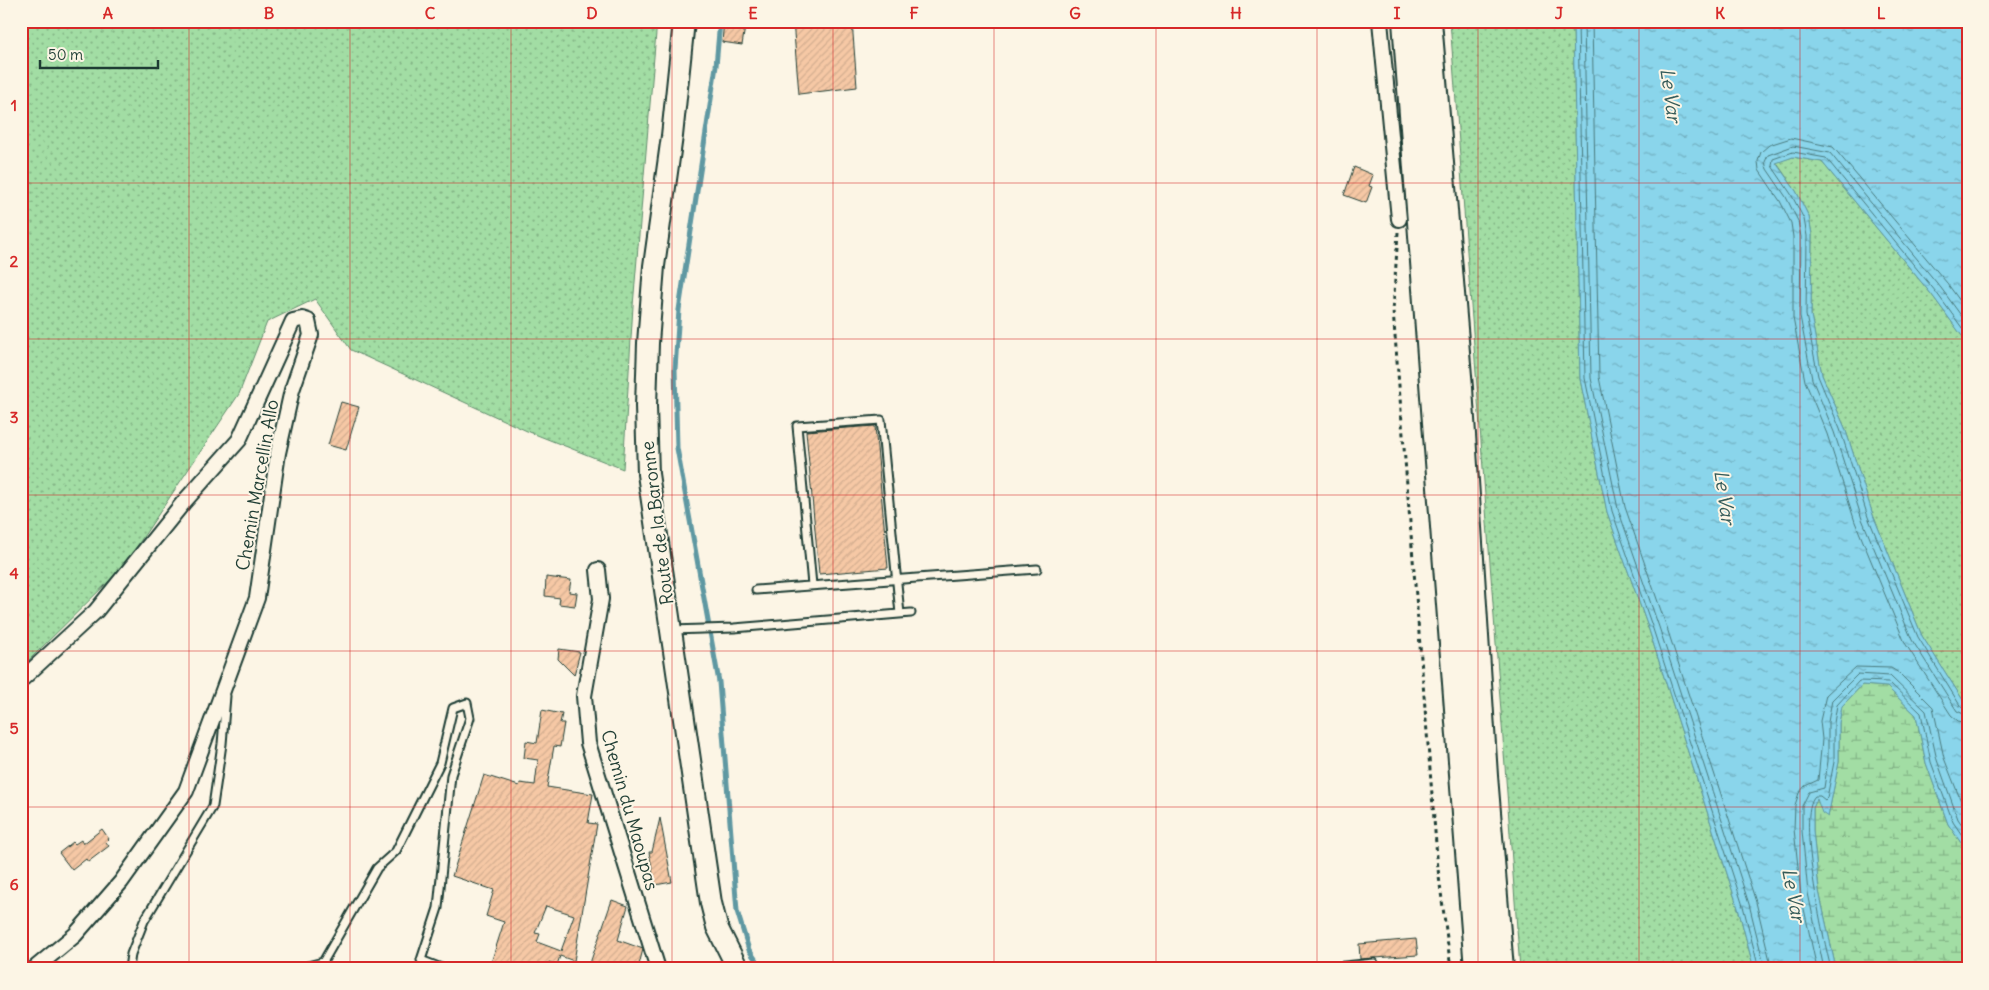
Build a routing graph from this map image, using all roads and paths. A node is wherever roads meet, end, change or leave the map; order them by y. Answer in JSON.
{"nodes":[{"id":1,"x":684,"y":21,"type":"edge"},
{"id":2,"x":1380,"y":21,"type":"edge"},
{"id":3,"x":1406,"y":21,"type":"edge"},
{"id":4,"x":1428,"y":21,"type":"edge"},
{"id":5,"x":1399,"y":219,"type":"joint"},
{"id":6,"x":1037,"y":569,"type":"dead end"},
{"id":7,"x":598,"y":570,"type":"dead end"},
{"id":8,"x":896,"y":579,"type":"junction"},
{"id":9,"x":812,"y":585,"type":"junction"},
{"id":10,"x":756,"y":590,"type":"dead end"},
{"id":11,"x":911,"y":613,"type":"dead end"},
{"id":12,"x":900,"y":614,"type":"junction"},
{"id":13,"x":670,"y":630,"type":"junction"},
{"id":14,"x":228,"y":676,"type":"junction"},
{"id":15,"x":21,"y":680,"type":"edge"},
{"id":16,"x":711,"y":903,"type":"junction"},
{"id":17,"x":1374,"y":963,"type":"dead end"},
{"id":18,"x":34,"y":969,"type":"edge"},
{"id":19,"x":129,"y":969,"type":"edge"},
{"id":20,"x":296,"y":969,"type":"edge"},
{"id":21,"x":444,"y":969,"type":"edge"},
{"id":22,"x":658,"y":969,"type":"edge"},
{"id":23,"x":723,"y":969,"type":"edge"},
{"id":24,"x":738,"y":969,"type":"edge"},
{"id":25,"x":1315,"y":969,"type":"edge"},
{"id":26,"x":1451,"y":969,"type":"edge"},
{"id":27,"x":1478,"y":969,"type":"edge"},
{"id":28,"x":1500,"y":969,"type":"edge"}],
"edges":[{"from":1,"to":13,"type":"main road","name":"Route de la Baronne"},
{"from":2,"to":5,"type":"street"},
{"from":3,"to":27,"type":"highway"},
{"from":4,"to":28,"type":"highway"},
{"from":5,"to":26,"type":"path"},
{"from":6,"to":8,"type":"lane"},
{"from":7,"to":22,"type":"street","name":"Chemin du Maoupas"},
{"from":8,"to":9,"type":"lane"},
{"from":8,"to":9,"type":"lane"},
{"from":8,"to":12,"type":"lane"},
{"from":9,"to":10,"type":"lane"},
{"from":11,"to":12,"type":"lane"},
{"from":12,"to":13,"type":"lane"},
{"from":13,"to":16,"type":"main road","name":"Route de la Baronne"},
{"from":14,"to":15,"type":"street","name":"Chemin Marcellin Allo"},
{"from":14,"to":18,"type":"street","name":"Chemin Marcellin Allo"},
{"from":14,"to":19,"type":"lane"},
{"from":16,"to":23,"type":"main road","name":"Route de la Baronne"},
{"from":16,"to":24,"type":"main road","name":"Route de la Baronne"},
{"from":17,"to":25,"type":"lane"},
{"from":20,"to":21,"type":"lane"}]}
